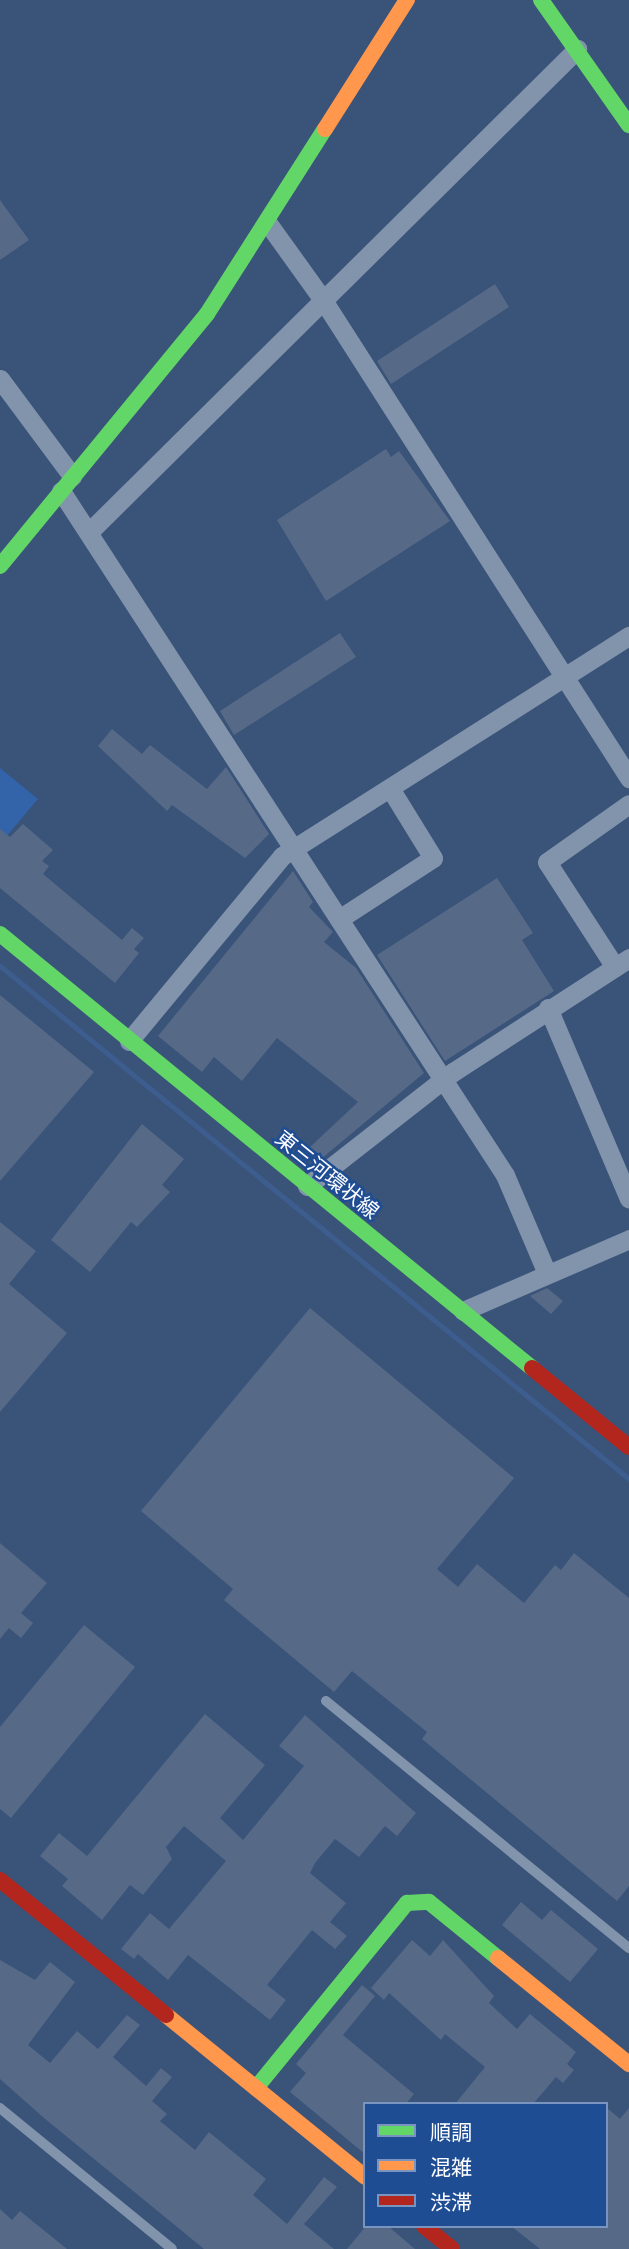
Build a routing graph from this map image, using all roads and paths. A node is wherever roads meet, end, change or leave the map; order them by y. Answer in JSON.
{"nodes":[{"id":1,"x":407,"y":0,"type":"edge"},
{"id":2,"x":541,"y":0,"type":"edge"},
{"id":3,"x":577,"y":49,"type":"junction"},
{"id":4,"x":629,"y":125,"type":"edge"},
{"id":5,"x":267,"y":222,"type":"junction"},
{"id":6,"x":323,"y":300,"type":"junction"},
{"id":7,"x":0,"y":379,"type":"edge"},
{"id":8,"x":67,"y":483,"type":"junction"},
{"id":9,"x":89,"y":532,"type":"junction"},
{"id":10,"x":0,"y":566,"type":"edge"},
{"id":11,"x":629,"y":636,"type":"edge"},
{"id":12,"x":563,"y":675,"type":"junction"},
{"id":13,"x":629,"y":778,"type":"edge"},
{"id":14,"x":390,"y":788,"type":"junction"},
{"id":15,"x":629,"y":804,"type":"edge"},
{"id":16,"x":294,"y":849,"type":"junction"},
{"id":17,"x":339,"y":919,"type":"junction"},
{"id":18,"x":0,"y":934,"type":"edge"},
{"id":19,"x":622,"y":962,"type":"edge"},
{"id":20,"x":548,"y":1008,"type":"junction"},
{"id":21,"x":129,"y":1041,"type":"junction"},
{"id":22,"x":442,"y":1081,"type":"junction"},
{"id":23,"x":307,"y":1186,"type":"junction"},
{"id":24,"x":629,"y":1199,"type":"edge"},
{"id":25,"x":629,"y":1239,"type":"edge"},
{"id":26,"x":547,"y":1271,"type":"junction"},
{"id":27,"x":463,"y":1311,"type":"junction"},
{"id":28,"x":629,"y":1447,"type":"edge"},
{"id":29,"x":326,"y":1701,"type":"dead end"},
{"id":30,"x":0,"y":1880,"type":"edge"},
{"id":31,"x":629,"y":1948,"type":"edge"},
{"id":32,"x":629,"y":2064,"type":"edge"},
{"id":33,"x":256,"y":2088,"type":"junction"},
{"id":34,"x":0,"y":2108,"type":"edge"},
{"id":35,"x":363,"y":2175,"type":"edge"},
{"id":36,"x":427,"y":2228,"type":"edge"},
{"id":37,"x":172,"y":2249,"type":"edge"},
{"id":38,"x":452,"y":2249,"type":"edge"}],
"edges":[{"from":1,"to":5,"type":"street"},
{"from":2,"to":3,"type":"street"},
{"from":3,"to":4,"type":"street"},
{"from":3,"to":6,"type":"street"},
{"from":5,"to":6,"type":"street"},
{"from":5,"to":8,"type":"street"},
{"from":6,"to":9,"type":"street"},
{"from":6,"to":12,"type":"street"},
{"from":7,"to":8,"type":"street"},
{"from":8,"to":9,"type":"street"},
{"from":8,"to":10,"type":"street"},
{"from":9,"to":16,"type":"street"},
{"from":11,"to":12,"type":"street"},
{"from":12,"to":13,"type":"street"},
{"from":12,"to":14,"type":"street"},
{"from":14,"to":16,"type":"street"},
{"from":14,"to":17,"type":"street"},
{"from":15,"to":19,"type":"street"},
{"from":16,"to":17,"type":"street"},
{"from":16,"to":21,"type":"street"},
{"from":17,"to":22,"type":"street"},
{"from":18,"to":21,"type":"street","name":"東三河環状線"},
{"from":19,"to":20,"type":"street"},
{"from":20,"to":22,"type":"street"},
{"from":20,"to":24,"type":"street"},
{"from":21,"to":23,"type":"street","name":"東三河環状線"},
{"from":22,"to":23,"type":"street"},
{"from":22,"to":26,"type":"street"},
{"from":23,"to":27,"type":"street","name":"東三河環状線"},
{"from":25,"to":26,"type":"street"},
{"from":26,"to":27,"type":"street"},
{"from":27,"to":28,"type":"street","name":"東三河環状線"},
{"from":29,"to":31,"type":"lane"},
{"from":30,"to":33,"type":"street"},
{"from":32,"to":33,"type":"street"},
{"from":33,"to":35,"type":"street"},
{"from":34,"to":37,"type":"lane"},
{"from":36,"to":38,"type":"street"}]}
